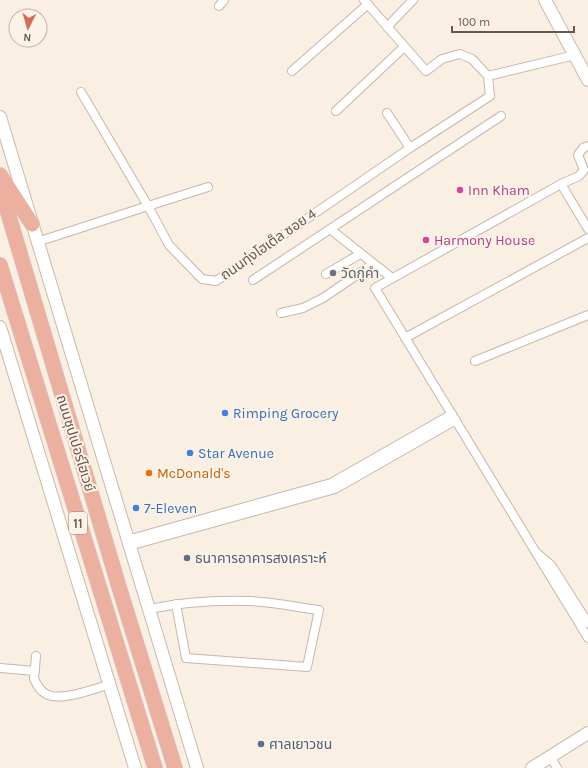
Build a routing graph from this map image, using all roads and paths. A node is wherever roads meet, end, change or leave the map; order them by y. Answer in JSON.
{"nodes":[{"id":1,"x":412,"y":0,"type":"edge"},
{"id":2,"x":545,"y":0,"type":"edge"},
{"id":3,"x":366,"y":2,"type":"edge"},
{"id":4,"x":387,"y":27,"type":"junction"},
{"id":5,"x":404,"y":47,"type":"junction"},
{"id":6,"x":575,"y":55,"type":"junction"},
{"id":7,"x":292,"y":71,"type":"dead end"},
{"id":8,"x":488,"y":76,"type":"junction"},
{"id":9,"x":588,"y":80,"type":"edge"},
{"id":10,"x":81,"y":92,"type":"dead end"},
{"id":11,"x":336,"y":111,"type":"dead end"},
{"id":12,"x":387,"y":113,"type":"dead end"},
{"id":13,"x":501,"y":116,"type":"dead end"},
{"id":14,"x":0,"y":117,"type":"edge"},
{"id":15,"x":588,"y":146,"type":"edge"},
{"id":16,"x":410,"y":148,"type":"junction"},
{"id":17,"x":0,"y":175,"type":"edge"},
{"id":18,"x":561,"y":184,"type":"junction"},
{"id":19,"x":0,"y":186,"type":"edge"},
{"id":20,"x":208,"y":187,"type":"dead end"},
{"id":21,"x":148,"y":206,"type":"junction"},
{"id":22,"x":32,"y":224,"type":"junction"},
{"id":23,"x":330,"y":229,"type":"junction"},
{"id":24,"x":588,"y":229,"type":"edge"},
{"id":25,"x":588,"y":238,"type":"edge"},
{"id":26,"x":38,"y":242,"type":"junction"},
{"id":27,"x":360,"y":254,"type":"junction"},
{"id":28,"x":373,"y":264,"type":"junction"},
{"id":29,"x":1,"y":271,"type":"edge"},
{"id":30,"x":326,"y":274,"type":"dead end"},
{"id":31,"x":392,"y":278,"type":"junction"},
{"id":32,"x":253,"y":280,"type":"dead end"},
{"id":33,"x":281,"y":313,"type":"dead end"},
{"id":34,"x":588,"y":315,"type":"edge"},
{"id":35,"x":0,"y":327,"type":"edge"},
{"id":36,"x":405,"y":338,"type":"junction"},
{"id":37,"x":475,"y":361,"type":"dead end"},
{"id":38,"x":454,"y":417,"type":"junction"},
{"id":39,"x":128,"y":543,"type":"junction"},
{"id":40,"x":548,"y":566,"type":"junction"},
{"id":41,"x":176,"y":604,"type":"junction"},
{"id":42,"x":150,"y":609,"type":"junction"},
{"id":43,"x":588,"y":623,"type":"edge"},
{"id":44,"x":588,"y":638,"type":"edge"},
{"id":45,"x":36,"y":656,"type":"dead end"},
{"id":46,"x":0,"y":668,"type":"edge"},
{"id":47,"x":35,"y":671,"type":"junction"},
{"id":48,"x":108,"y":685,"type":"junction"},
{"id":49,"x":588,"y":733,"type":"edge"},
{"id":50,"x":550,"y":756,"type":"junction"},
{"id":51,"x":135,"y":768,"type":"edge"},
{"id":52,"x":155,"y":768,"type":"edge"},
{"id":53,"x":175,"y":768,"type":"edge"},
{"id":54,"x":197,"y":768,"type":"edge"},
{"id":55,"x":532,"y":768,"type":"edge"},
{"id":56,"x":557,"y":768,"type":"edge"}],
"edges":[{"from":1,"to":4,"type":"street"},
{"from":2,"to":6,"type":"main road"},
{"from":3,"to":4,"type":"street"},
{"from":3,"to":7,"type":"street"},
{"from":4,"to":5,"type":"street"},
{"from":5,"to":8,"type":"street"},
{"from":5,"to":11,"type":"street"},
{"from":6,"to":8,"type":"street"},
{"from":6,"to":9,"type":"main road"},
{"from":8,"to":16,"type":"street","name":"ถนนทุ่งโฮเต็ล ซอย 4"},
{"from":10,"to":21,"type":"street","name":"ถนนทุ่งโฮเต็ล ซอย 4"},
{"from":12,"to":16,"type":"street"},
{"from":13,"to":23,"type":"street"},
{"from":14,"to":22,"type":"main road"},
{"from":15,"to":18,"type":"street"},
{"from":16,"to":21,"type":"street","name":"ถนนทุ่งโฮเต็ล ซอย 4"},
{"from":17,"to":22,"type":"highway"},
{"from":18,"to":24,"type":"street"},
{"from":18,"to":31,"type":"street"},
{"from":19,"to":53,"type":"highway","name":"ถนนซุปเปอร์ไฮเวย์","number":"11"},
{"from":20,"to":21,"type":"street"},
{"from":21,"to":26,"type":"street"},
{"from":22,"to":26,"type":"main road"},
{"from":23,"to":27,"type":"street"},
{"from":23,"to":32,"type":"street"},
{"from":25,"to":36,"type":"street"},
{"from":26,"to":39,"type":"main road"},
{"from":27,"to":28,"type":"street"},
{"from":27,"to":30,"type":"street"},
{"from":28,"to":31,"type":"street"},
{"from":28,"to":33,"type":"street"},
{"from":29,"to":52,"type":"highway","name":"ถนนซุปเปอร์ไฮเวย์","number":"11"},
{"from":31,"to":36,"type":"street"},
{"from":34,"to":37,"type":"street"},
{"from":35,"to":48,"type":"main road"},
{"from":36,"to":38,"type":"street"},
{"from":38,"to":39,"type":"street"},
{"from":38,"to":40,"type":"street"},
{"from":39,"to":42,"type":"main road"},
{"from":40,"to":43,"type":"street"},
{"from":40,"to":44,"type":"street"},
{"from":41,"to":41,"type":"street"},
{"from":41,"to":42,"type":"street"},
{"from":42,"to":54,"type":"main road"},
{"from":45,"to":47,"type":"street"},
{"from":46,"to":47,"type":"street"},
{"from":47,"to":48,"type":"street"},
{"from":48,"to":51,"type":"main road"},
{"from":49,"to":50,"type":"main road"},
{"from":50,"to":55,"type":"main road"},
{"from":50,"to":56,"type":"street"}]}
